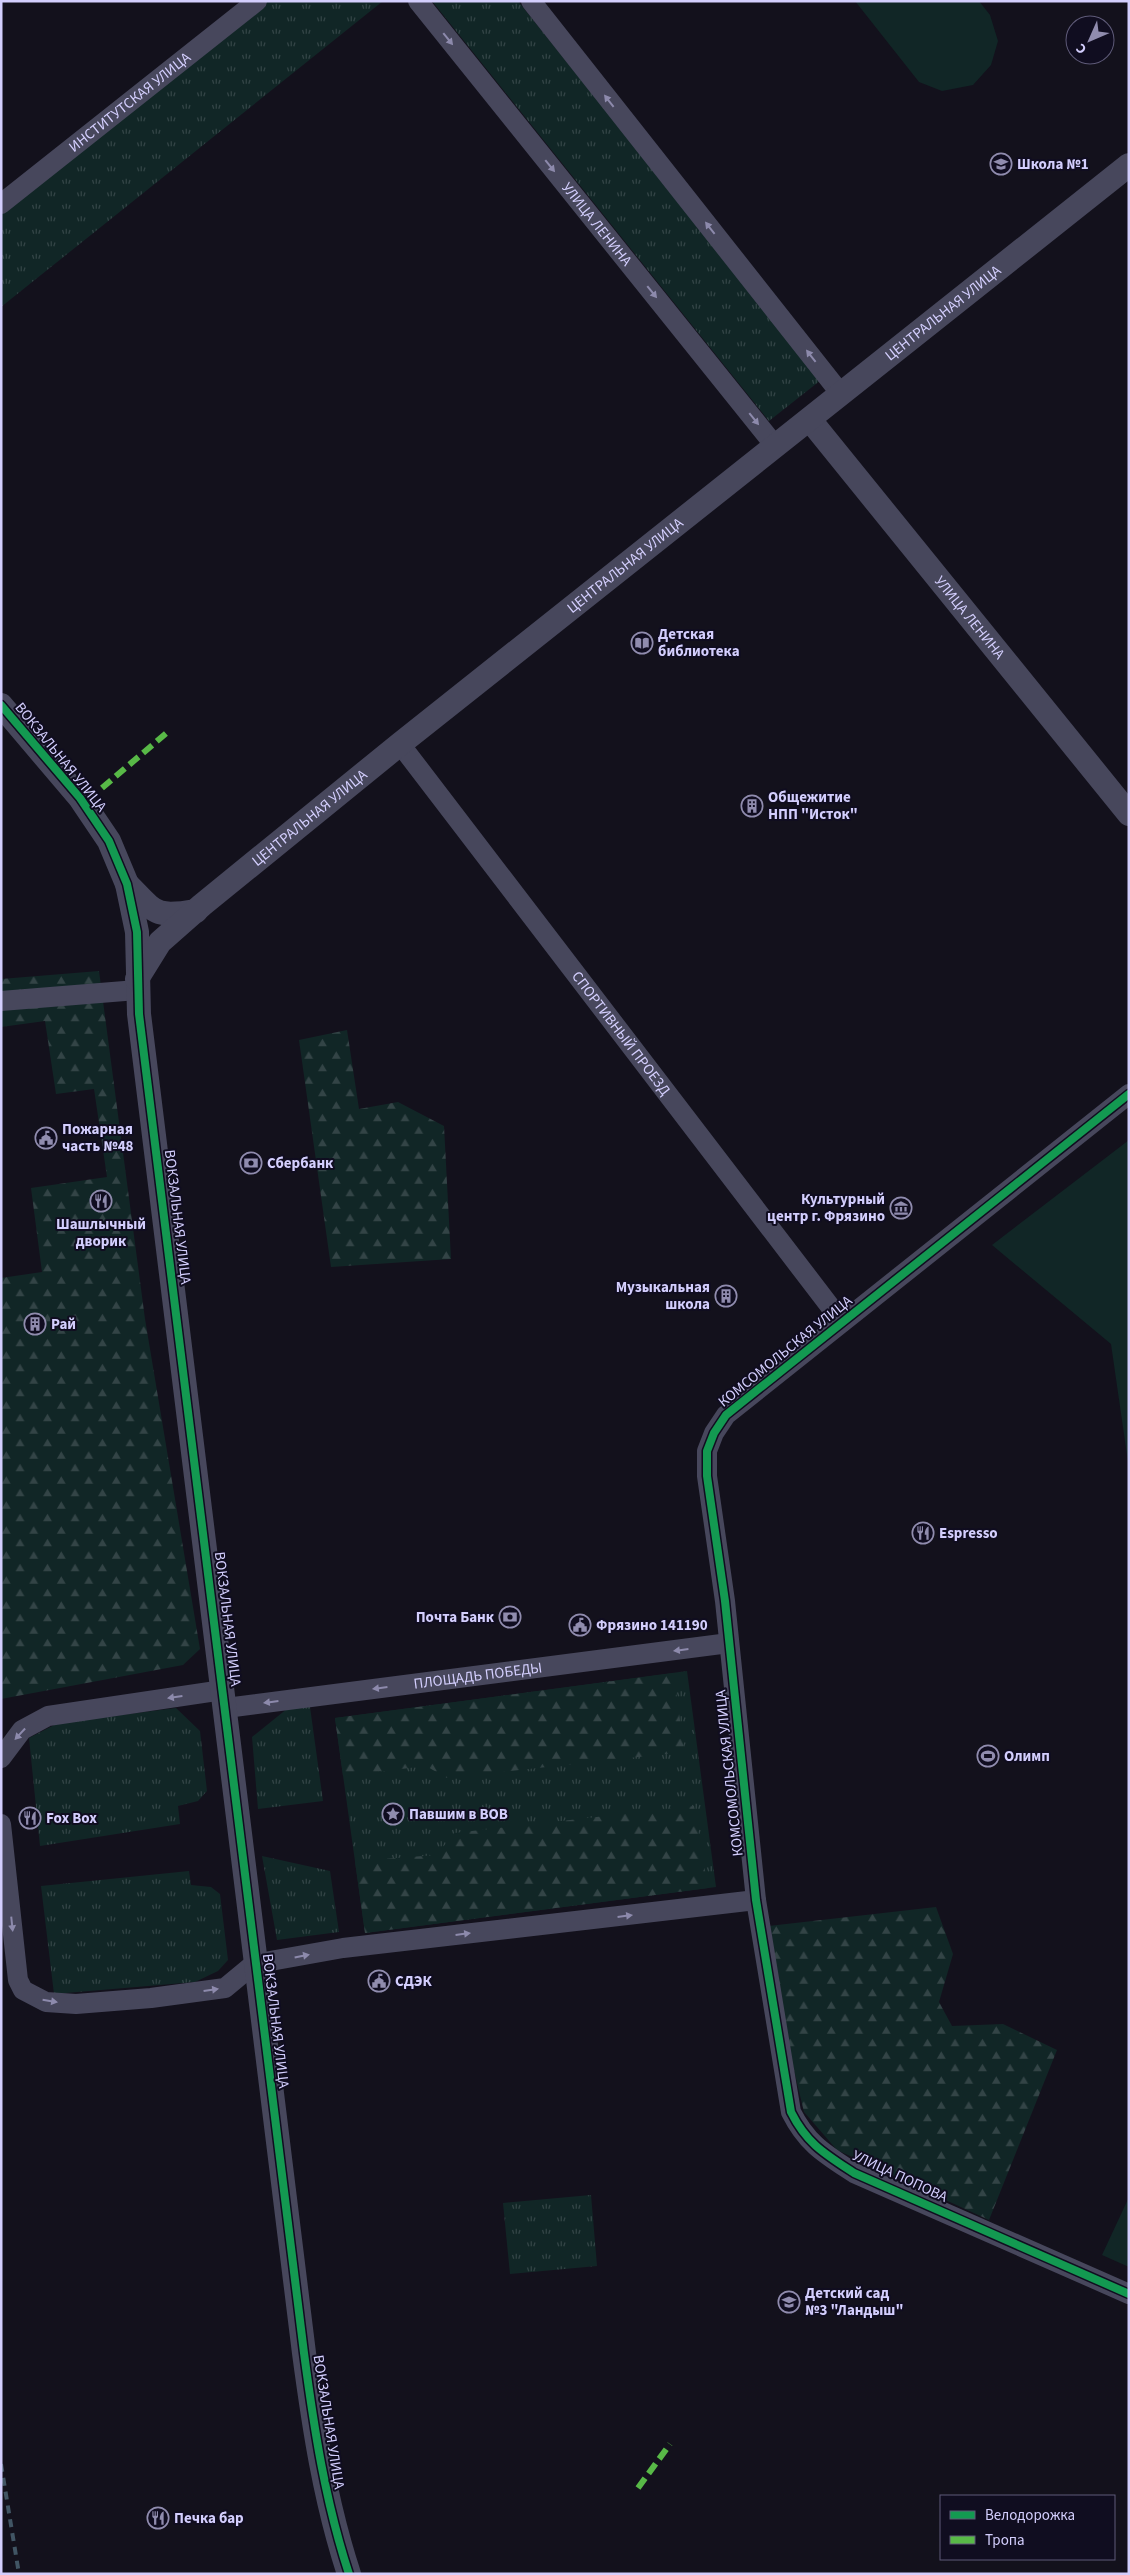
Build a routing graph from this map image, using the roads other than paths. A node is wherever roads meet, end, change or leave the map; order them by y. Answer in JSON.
{"nodes":[{"id":1,"x":257,"y":1,"type":"edge"},
{"id":2,"x":418,"y":1,"type":"edge"},
{"id":3,"x":531,"y":1,"type":"edge"},
{"id":4,"x":1129,"y":165,"type":"edge"},
{"id":5,"x":1,"y":204,"type":"edge"},
{"id":6,"x":841,"y":394,"type":"junction"},
{"id":7,"x":810,"y":420,"type":"junction"},
{"id":8,"x":776,"y":447,"type":"junction"},
{"id":9,"x":1,"y":705,"type":"edge"},
{"id":10,"x":400,"y":744,"type":"junction"},
{"id":11,"x":1129,"y":814,"type":"edge"},
{"id":12,"x":128,"y":884,"type":"junction"},
{"id":13,"x":196,"y":911,"type":"junction"},
{"id":14,"x":137,"y":985,"type":"junction"},
{"id":15,"x":1,"y":1000,"type":"edge"},
{"id":16,"x":1129,"y":1094,"type":"edge"},
{"id":17,"x":842,"y":1322,"type":"junction"},
{"id":18,"x":729,"y":1643,"type":"junction"},
{"id":19,"x":224,"y":1699,"type":"junction"},
{"id":20,"x":1,"y":1758,"type":"edge"},
{"id":21,"x":1,"y":1824,"type":"edge"},
{"id":22,"x":5,"y":1897,"type":"edge"},
{"id":23,"x":756,"y":1900,"type":"junction"},
{"id":24,"x":254,"y":1964,"type":"junction"},
{"id":25,"x":1129,"y":2294,"type":"edge"},
{"id":26,"x":349,"y":2574,"type":"edge"}],
"edges":[{"from":1,"to":5,"type":"street","name":"ИНСТИТУТСКАЯ УЛИЦА"},
{"from":2,"to":8,"type":"street","name":"УЛИЦА ЛЕНИНА","one_way":true},
{"from":6,"to":3,"type":"street","one_way":true},
{"from":4,"to":6,"type":"street","name":"ЦЕНТРАЛЬНАЯ УЛИЦА"},
{"from":6,"to":7,"type":"street","name":"ЦЕНТРАЛЬНАЯ УЛИЦА"},
{"from":7,"to":8,"type":"street","name":"ЦЕНТРАЛЬНАЯ УЛИЦА"},
{"from":7,"to":11,"type":"street","name":"УЛИЦА ЛЕНИНА"},
{"from":8,"to":10,"type":"street","name":"ЦЕНТРАЛЬНАЯ УЛИЦА"},
{"from":9,"to":12,"type":"street","name":"ВОКЗАЛЬНАЯ УЛИЦА"},
{"from":10,"to":13,"type":"street","name":"ЦЕНТРАЛЬНАЯ УЛИЦА"},
{"from":10,"to":17,"type":"street","name":"СПОРТИВНЫЙ ПРОЕЗД"},
{"from":12,"to":13,"type":"street"},
{"from":12,"to":14,"type":"street","name":"ВОКЗАЛЬНАЯ УЛИЦА"},
{"from":13,"to":14,"type":"street","name":"ЦЕНТРАЛЬНАЯ УЛИЦА"},
{"from":14,"to":15,"type":"street"},
{"from":14,"to":19,"type":"street","name":"ВОКЗАЛЬНАЯ УЛИЦА"},
{"from":16,"to":17,"type":"street","name":"КОМСОМОЛЬСКАЯ УЛИЦА"},
{"from":17,"to":18,"type":"street","name":"КОМСОМОЛЬСКАЯ УЛИЦА"},
{"from":18,"to":19,"type":"street","name":"ПЛОЩАДЬ ПОБЕДЫ","one_way":true},
{"from":18,"to":23,"type":"street","name":"КОМСОМОЛЬСКАЯ УЛИЦА"},
{"from":19,"to":20,"type":"street","name":"ПЛОЩАДЬ ПОБЕДЫ","one_way":true},
{"from":19,"to":24,"type":"street","name":"ВОКЗАЛЬНАЯ УЛИЦА"},
{"from":21,"to":22,"type":"street"},
{"from":22,"to":24,"type":"street","one_way":true},
{"from":24,"to":23,"type":"street","one_way":true},
{"from":23,"to":25,"type":"street","name":"УЛИЦА ПОПОВА"},
{"from":24,"to":26,"type":"street","name":"ВОКЗАЛЬНАЯ УЛИЦА"}]}
